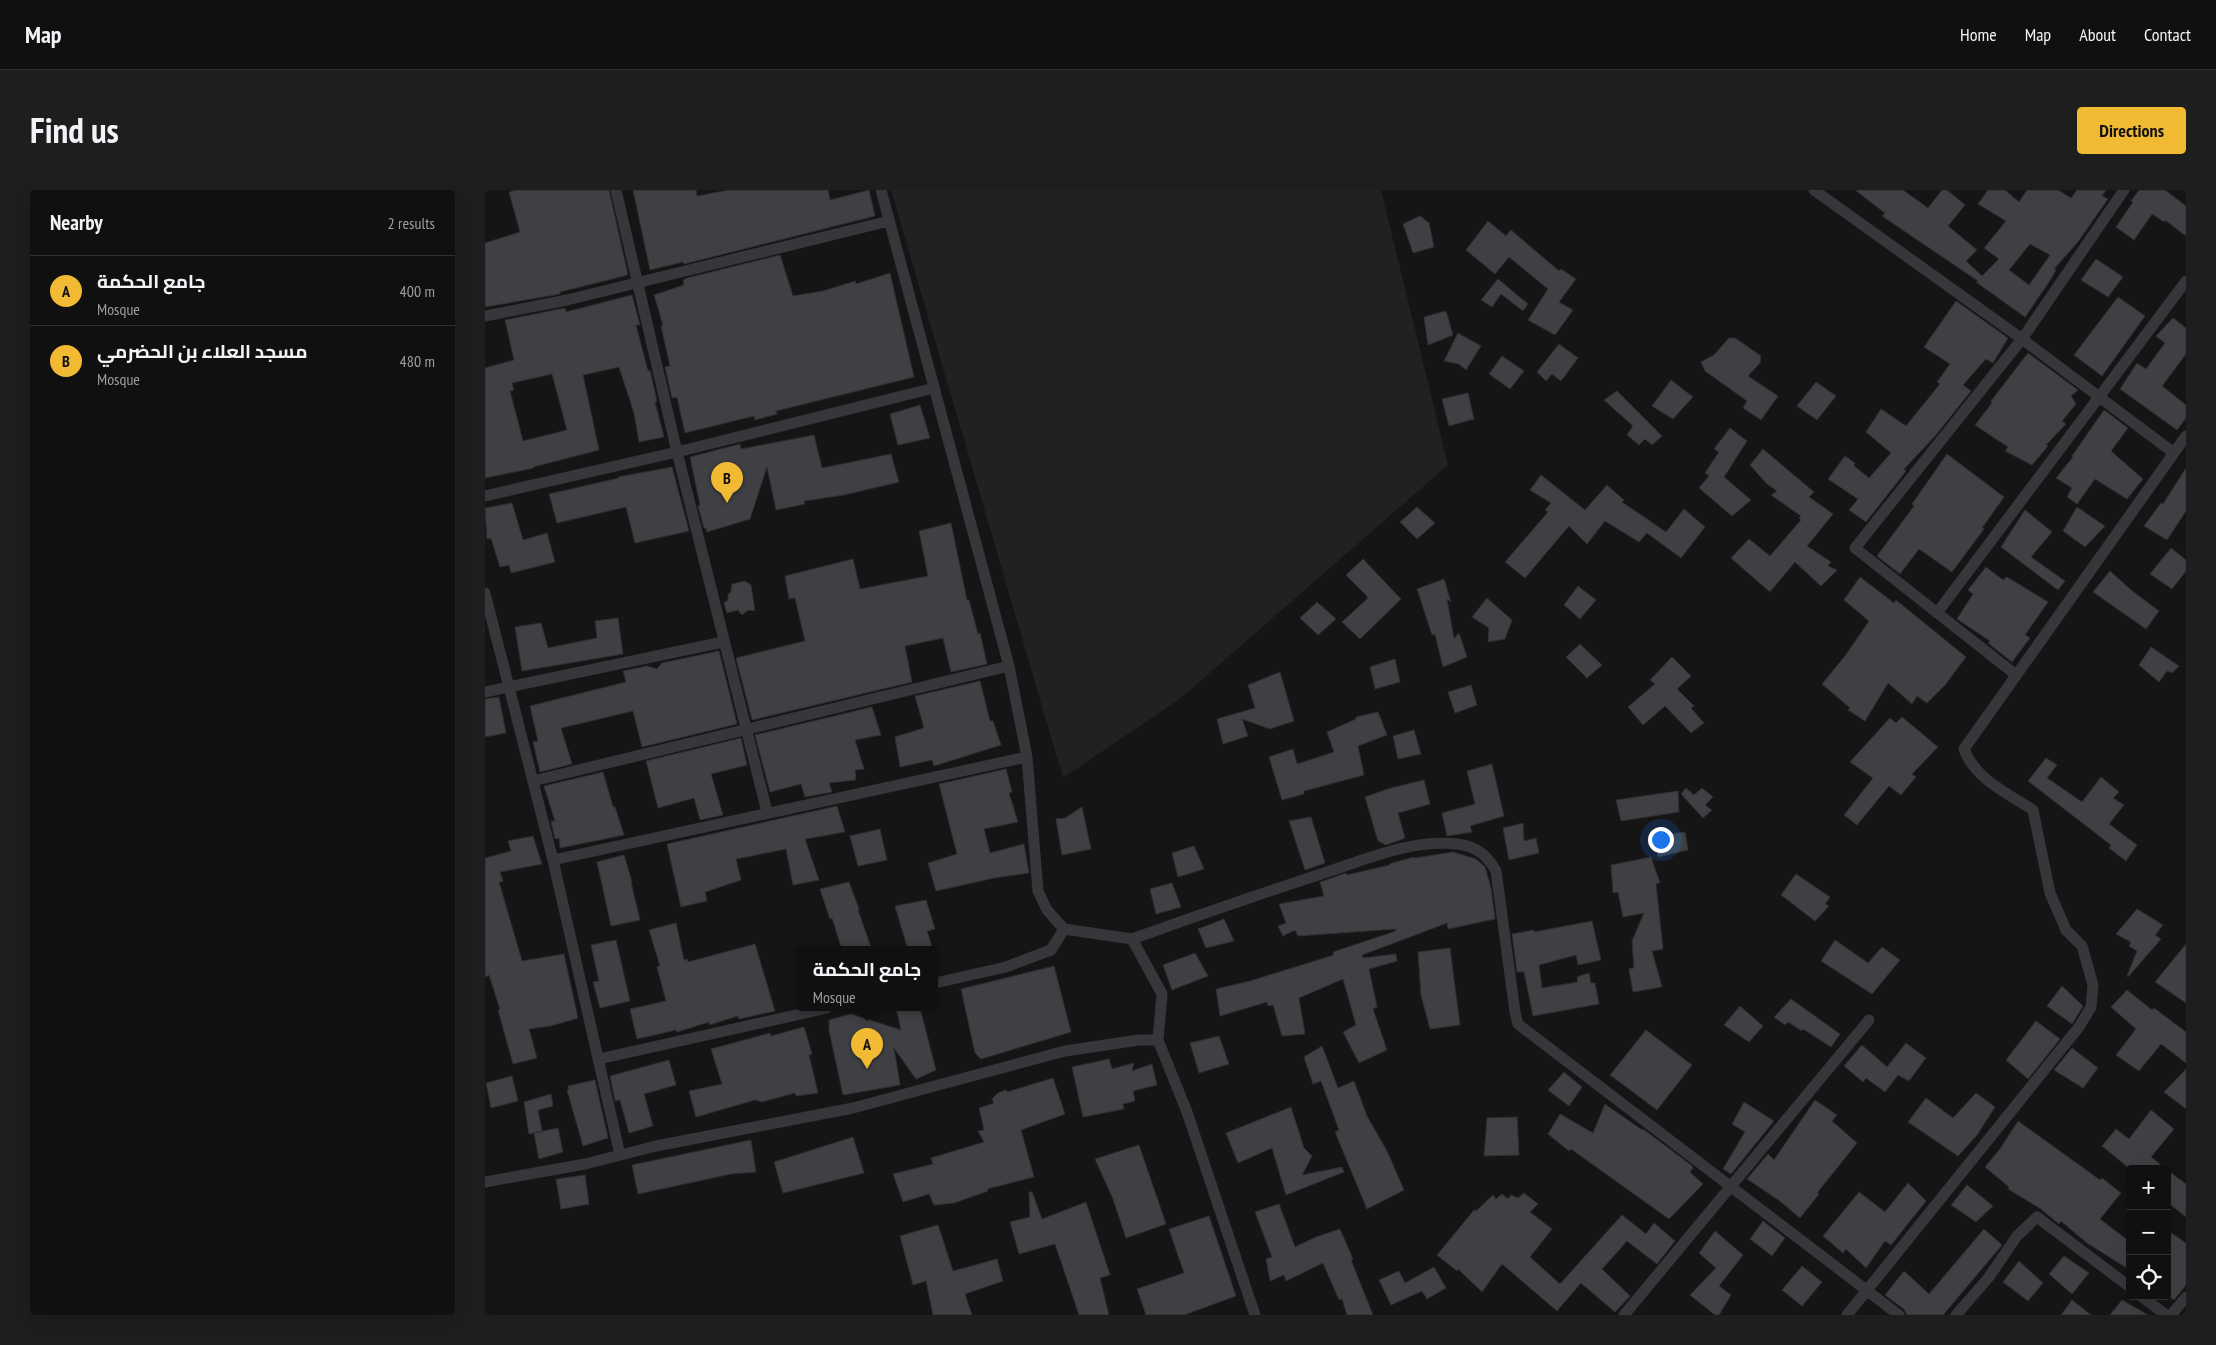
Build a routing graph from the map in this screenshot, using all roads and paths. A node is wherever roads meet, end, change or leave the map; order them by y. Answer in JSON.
{"nodes":[{"id":1,"x":616,"y":190,"type":"edge"},
{"id":2,"x":881,"y":190,"type":"edge"},
{"id":3,"x":1814,"y":190,"type":"edge"},
{"id":4,"x":2124,"y":190,"type":"edge"},
{"id":5,"x":889,"y":220,"type":"junction"},
{"id":6,"x":2186,"y":280,"type":"edge"},
{"id":7,"x":638,"y":282,"type":"junction"},
{"id":8,"x":485,"y":316,"type":"edge"},
{"id":9,"x":2022,"y":339,"type":"junction"},
{"id":10,"x":934,"y":388,"type":"junction"},
{"id":11,"x":2099,"y":397,"type":"junction"},
{"id":12,"x":2186,"y":436,"type":"edge"},
{"id":13,"x":677,"y":452,"type":"junction"},
{"id":14,"x":2175,"y":453,"type":"junction"},
{"id":15,"x":485,"y":496,"type":"edge"},
{"id":16,"x":485,"y":592,"type":"edge"},
{"id":17,"x":1937,"y":613,"type":"junction"},
{"id":18,"x":723,"y":642,"type":"junction"},
{"id":19,"x":1009,"y":666,"type":"junction"},
{"id":20,"x":2016,"y":675,"type":"junction"},
{"id":21,"x":508,"y":686,"type":"junction"},
{"id":22,"x":485,"y":692,"type":"edge"},
{"id":23,"x":745,"y":730,"type":"junction"},
{"id":24,"x":1027,"y":757,"type":"junction"},
{"id":25,"x":533,"y":781,"type":"junction"},
{"id":26,"x":767,"y":812,"type":"junction"},
{"id":27,"x":553,"y":860,"type":"junction"},
{"id":28,"x":1064,"y":929,"type":"junction"},
{"id":29,"x":1132,"y":938,"type":"junction"},
{"id":30,"x":938,"y":982,"type":"edge"},
{"id":31,"x":814,"y":1011,"type":"edge"},
{"id":32,"x":1869,"y":1020,"type":"dead end"},
{"id":33,"x":1158,"y":1040,"type":"junction"},
{"id":34,"x":599,"y":1059,"type":"junction"},
{"id":35,"x":621,"y":1154,"type":"junction"},
{"id":36,"x":485,"y":1182,"type":"edge"},
{"id":37,"x":1732,"y":1186,"type":"junction"},
{"id":38,"x":2126,"y":1284,"type":"edge"},
{"id":39,"x":1867,"y":1290,"type":"junction"},
{"id":40,"x":2186,"y":1297,"type":"edge"},
{"id":41,"x":2146,"y":1300,"type":"edge"},
{"id":42,"x":1255,"y":1315,"type":"edge"},
{"id":43,"x":1624,"y":1315,"type":"edge"},
{"id":44,"x":1847,"y":1315,"type":"edge"},
{"id":45,"x":1899,"y":1315,"type":"edge"},
{"id":46,"x":1956,"y":1315,"type":"edge"},
{"id":47,"x":2166,"y":1315,"type":"edge"},
{"id":48,"x":2171,"y":1315,"type":"edge"}],
"edges":[{"from":1,"to":7,"type":"street"},
{"from":2,"to":5,"type":"street"},
{"from":3,"to":9,"type":"street"},
{"from":4,"to":9,"type":"street"},
{"from":5,"to":7,"type":"street"},
{"from":5,"to":10,"type":"street"},
{"from":6,"to":11,"type":"street"},
{"from":7,"to":8,"type":"street"},
{"from":7,"to":13,"type":"street"},
{"from":9,"to":11,"type":"street"},
{"from":9,"to":17,"type":"street"},
{"from":10,"to":13,"type":"street"},
{"from":10,"to":19,"type":"street"},
{"from":11,"to":14,"type":"street"},
{"from":11,"to":17,"type":"street"},
{"from":12,"to":14,"type":"street"},
{"from":13,"to":15,"type":"street"},
{"from":13,"to":18,"type":"street"},
{"from":14,"to":20,"type":"street"},
{"from":16,"to":21,"type":"street"},
{"from":17,"to":20,"type":"street"},
{"from":18,"to":21,"type":"street"},
{"from":18,"to":23,"type":"street"},
{"from":19,"to":23,"type":"street"},
{"from":19,"to":24,"type":"street"},
{"from":20,"to":39,"type":"street"},
{"from":21,"to":22,"type":"street"},
{"from":21,"to":25,"type":"street"},
{"from":23,"to":25,"type":"street"},
{"from":23,"to":26,"type":"street"},
{"from":24,"to":26,"type":"street"},
{"from":24,"to":28,"type":"street"},
{"from":25,"to":27,"type":"street"},
{"from":26,"to":27,"type":"street"},
{"from":27,"to":34,"type":"street"},
{"from":28,"to":29,"type":"street"},
{"from":28,"to":30,"type":"street"},
{"from":29,"to":33,"type":"street"},
{"from":29,"to":37,"type":"street"},
{"from":31,"to":34,"type":"street"},
{"from":32,"to":37,"type":"street"},
{"from":33,"to":35,"type":"street"},
{"from":33,"to":42,"type":"street"},
{"from":34,"to":35,"type":"street"},
{"from":35,"to":36,"type":"street"},
{"from":37,"to":39,"type":"street"},
{"from":37,"to":43,"type":"street"},
{"from":38,"to":46,"type":"street"},
{"from":39,"to":44,"type":"street"},
{"from":39,"to":45,"type":"street"},
{"from":40,"to":48,"type":"street"},
{"from":41,"to":47,"type":"street"}]}
